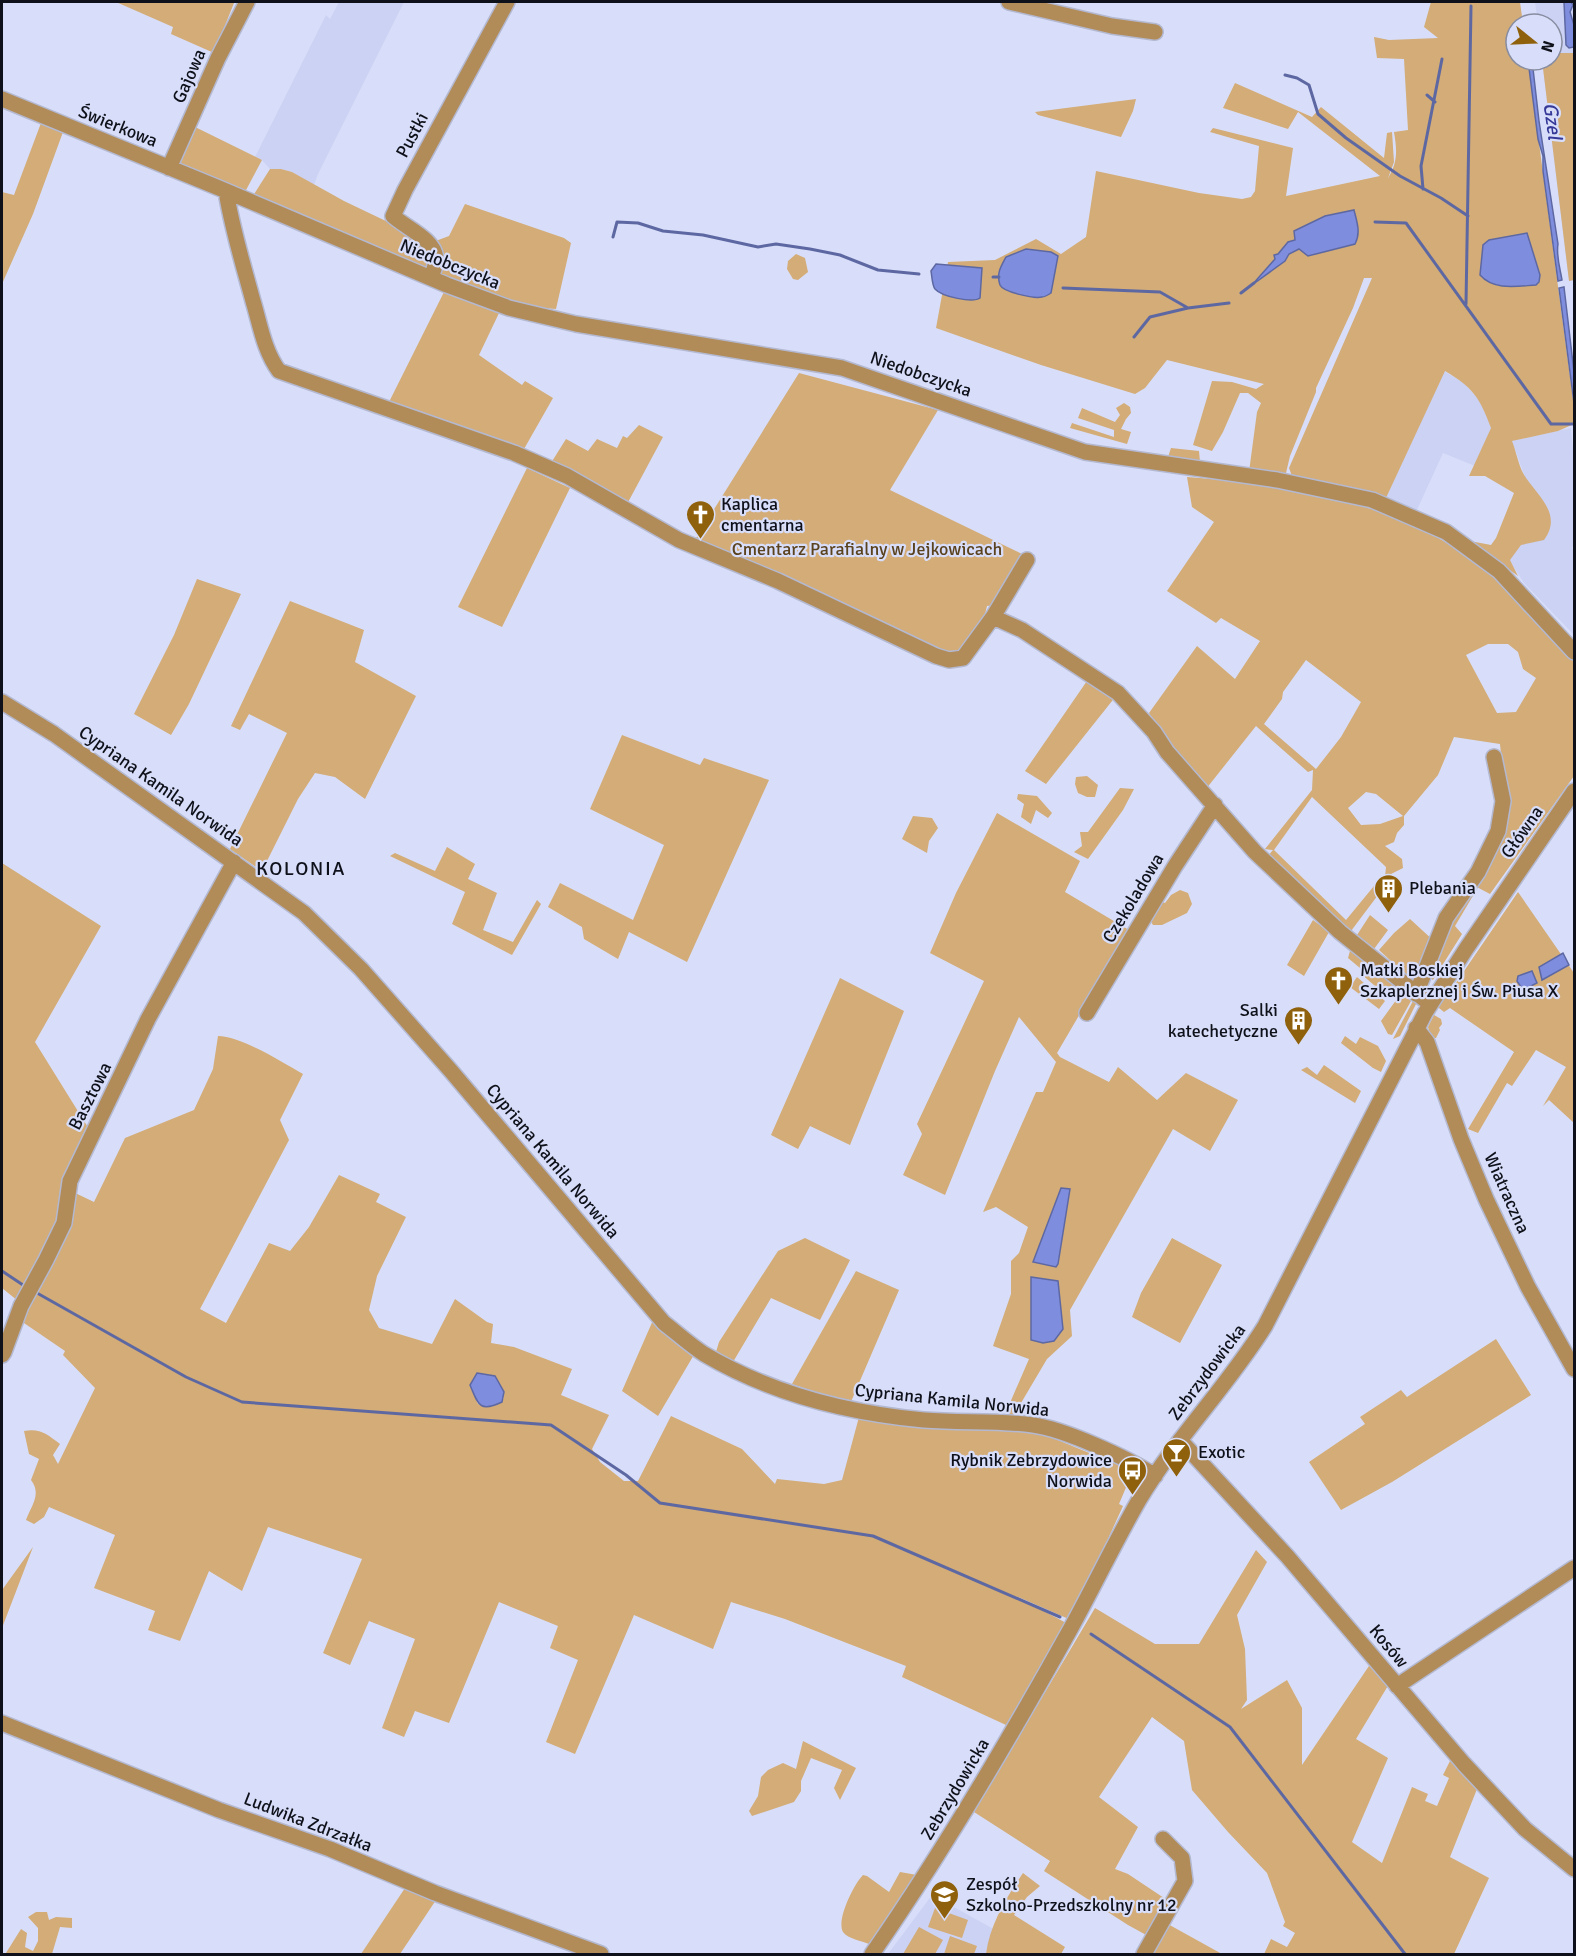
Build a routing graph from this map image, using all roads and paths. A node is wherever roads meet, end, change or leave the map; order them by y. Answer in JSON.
{"nodes":[{"id":1,"x":247,"y":2,"type":"edge"},
{"id":2,"x":507,"y":2,"type":"edge"},
{"id":3,"x":1009,"y":2,"type":"edge"},
{"id":4,"x":1155,"y":32,"type":"dead end"},
{"id":5,"x":2,"y":99,"type":"edge"},
{"id":6,"x":170,"y":168,"type":"junction"},
{"id":7,"x":222,"y":190,"type":"junction"},
{"id":8,"x":431,"y":278,"type":"junction"},
{"id":9,"x":1027,"y":560,"type":"dead end"},
{"id":10,"x":993,"y":617,"type":"junction"},
{"id":11,"x":1575,"y":652,"type":"edge"},
{"id":12,"x":2,"y":702,"type":"edge"},
{"id":13,"x":1494,"y":757,"type":"dead end"},
{"id":14,"x":1575,"y":791,"type":"edge"},
{"id":15,"x":1215,"y":805,"type":"junction"},
{"id":16,"x":234,"y":862,"type":"junction"},
{"id":17,"x":1502,"y":896,"type":"joint"},
{"id":18,"x":1416,"y":994,"type":"junction"},
{"id":19,"x":1430,"y":1004,"type":"junction"},
{"id":20,"x":1088,"y":1013,"type":"dead end"},
{"id":21,"x":1416,"y":1028,"type":"junction"},
{"id":22,"x":2,"y":1355,"type":"edge"},
{"id":23,"x":1575,"y":1369,"type":"edge"},
{"id":24,"x":1180,"y":1440,"type":"junction"},
{"id":25,"x":1155,"y":1476,"type":"junction"},
{"id":26,"x":1575,"y":1568,"type":"edge"},
{"id":27,"x":1397,"y":1686,"type":"junction"},
{"id":28,"x":2,"y":1723,"type":"edge"},
{"id":29,"x":1163,"y":1839,"type":"dead end"},
{"id":30,"x":1575,"y":1869,"type":"edge"},
{"id":31,"x":601,"y":1954,"type":"edge"},
{"id":32,"x":872,"y":1954,"type":"edge"},
{"id":33,"x":1144,"y":1954,"type":"edge"}],
"edges":[{"from":1,"to":6,"type":"street","name":"Gajowa"},
{"from":2,"to":8,"type":"street","name":"Pustki"},
{"from":3,"to":4,"type":"street"},
{"from":5,"to":6,"type":"street","name":"Świerkowa"},
{"from":6,"to":7,"type":"street","name":"Świerkowa"},
{"from":7,"to":8,"type":"street","name":"Niedobczycka"},
{"from":7,"to":10,"type":"street"},
{"from":8,"to":11,"type":"street","name":"Niedobczycka"},
{"from":9,"to":10,"type":"street"},
{"from":10,"to":15,"type":"street"},
{"from":12,"to":16,"type":"street","name":"Cypriana Kamila Norwida"},
{"from":13,"to":18,"type":"street","name":"Główna"},
{"from":14,"to":17,"type":"street","name":"Główna"},
{"from":15,"to":18,"type":"street"},
{"from":15,"to":20,"type":"street","name":"Czekoladowa"},
{"from":16,"to":22,"type":"street","name":"Basztowa"},
{"from":16,"to":25,"type":"street","name":"Cypriana Kamila Norwida"},
{"from":17,"to":19,"type":"street","name":"Zebrzydowicka"},
{"from":18,"to":19,"type":"street"},
{"from":19,"to":21,"type":"street","name":"Zebrzydowicka"},
{"from":21,"to":23,"type":"street","name":"Wiatraczna"},
{"from":21,"to":24,"type":"street","name":"Zebrzydowicka"},
{"from":24,"to":25,"type":"street","name":"Zebrzydowicka"},
{"from":24,"to":27,"type":"street","name":"Kosów"},
{"from":25,"to":32,"type":"street","name":"Zebrzydowicka"},
{"from":26,"to":27,"type":"street"},
{"from":27,"to":30,"type":"street","name":"Kosów"},
{"from":28,"to":31,"type":"street","name":"Ludwika Zdrzałka"},
{"from":29,"to":33,"type":"street"}]}
